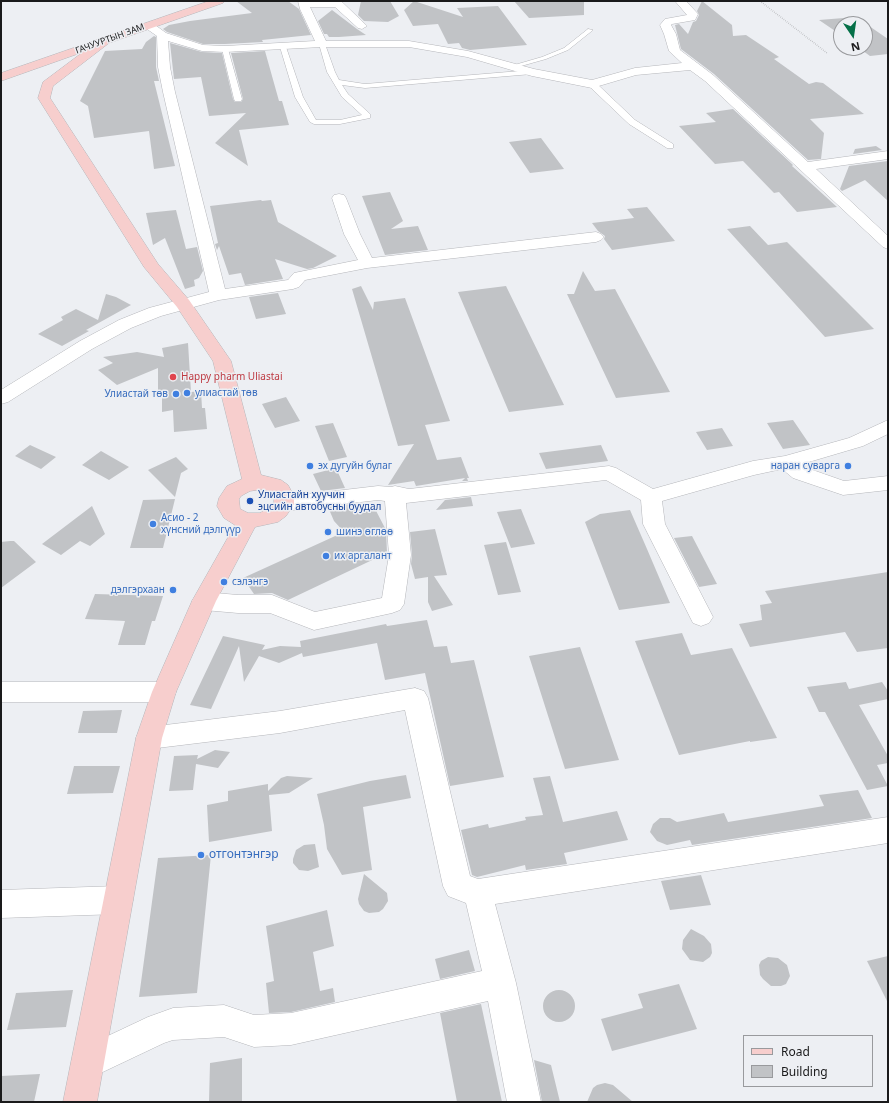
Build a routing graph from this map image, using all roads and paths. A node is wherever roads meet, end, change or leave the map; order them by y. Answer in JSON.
{"nodes":[{"id":1,"x":219,"y":1,"type":"edge"},
{"id":2,"x":680,"y":1,"type":"edge"},
{"id":3,"x":760,"y":1,"type":"edge"},
{"id":4,"x":304,"y":3,"type":"edge"},
{"id":5,"x":148,"y":25,"type":"junction"},
{"id":6,"x":362,"y":26,"type":"dead end"},
{"id":7,"x":590,"y":30,"type":"dead end"},
{"id":8,"x":162,"y":34,"type":"junction"},
{"id":9,"x":106,"y":41,"type":"junction"},
{"id":10,"x":322,"y":44,"type":"junction"},
{"id":11,"x":283,"y":47,"type":"junction"},
{"id":12,"x":225,"y":49,"type":"junction"},
{"id":13,"x":827,"y":53,"type":"dead end"},
{"id":14,"x":514,"y":66,"type":"junction"},
{"id":15,"x":692,"y":66,"type":"junction"},
{"id":16,"x":532,"y":72,"type":"junction"},
{"id":17,"x":3,"y":77,"type":"edge"},
{"id":18,"x":337,"y":82,"type":"junction"},
{"id":19,"x":592,"y":84,"type":"junction"},
{"id":20,"x":36,"y":88,"type":"junction"},
{"id":21,"x":238,"y":99,"type":"dead end"},
{"id":22,"x":670,"y":146,"type":"dead end"},
{"id":23,"x":888,"y":155,"type":"edge"},
{"id":24,"x":806,"y":166,"type":"junction"},
{"id":25,"x":339,"y":198,"type":"dead end"},
{"id":26,"x":596,"y":237,"type":"dead end"},
{"id":27,"x":885,"y":239,"type":"edge"},
{"id":28,"x":367,"y":263,"type":"junction"},
{"id":29,"x":218,"y":295,"type":"junction"},
{"id":30,"x":183,"y":304,"type":"junction"},
{"id":31,"x":1,"y":398,"type":"edge"},
{"id":32,"x":888,"y":426,"type":"edge"},
{"id":33,"x":786,"y":462,"type":"junction"},
{"id":34,"x":253,"y":483,"type":"junction"},
{"id":35,"x":888,"y":483,"type":"edge"},
{"id":36,"x":395,"y":493,"type":"junction"},
{"id":37,"x":651,"y":497,"type":"junction"},
{"id":38,"x":284,"y":504,"type":"junction"},
{"id":39,"x":248,"y":520,"type":"junction"},
{"id":40,"x":204,"y":602,"type":"junction"},
{"id":41,"x":701,"y":617,"type":"dead end"},
{"id":42,"x":1,"y":692,"type":"edge"},
{"id":43,"x":164,"y":692,"type":"junction"},
{"id":44,"x":149,"y":738,"type":"junction"},
{"id":45,"x":888,"y":830,"type":"edge"},
{"id":46,"x":478,"y":893,"type":"junction"},
{"id":47,"x":118,"y":900,"type":"junction"},
{"id":48,"x":1,"y":904,"type":"edge"},
{"id":49,"x":500,"y":982,"type":"junction"},
{"id":50,"x":88,"y":1063,"type":"junction"},
{"id":51,"x":80,"y":1102,"type":"edge"},
{"id":52,"x":524,"y":1102,"type":"edge"}],
"edges":[{"from":1,"to":5,"type":"street","name":"ГАЧУУРТЫН ЗАМ"},
{"from":2,"to":15,"type":"street"},
{"from":3,"to":13,"type":"path"},
{"from":4,"to":6,"type":"street"},
{"from":4,"to":10,"type":"street"},
{"from":5,"to":8,"type":"street"},
{"from":5,"to":9,"type":"street","name":"ГАЧУУРТЫН ЗАМ"},
{"from":7,"to":14,"type":"lane"},
{"from":8,"to":12,"type":"street"},
{"from":8,"to":29,"type":"street"},
{"from":9,"to":17,"type":"street","name":"ГАЧУУРТЫН ЗАМ"},
{"from":9,"to":20,"type":"street"},
{"from":10,"to":11,"type":"street"},
{"from":10,"to":14,"type":"street"},
{"from":10,"to":18,"type":"lane"},
{"from":11,"to":12,"type":"street"},
{"from":11,"to":18,"type":"lane"},
{"from":12,"to":21,"type":"lane"},
{"from":14,"to":16,"type":"street"},
{"from":15,"to":19,"type":"street"},
{"from":15,"to":24,"type":"street"},
{"from":16,"to":18,"type":"lane"},
{"from":16,"to":19,"type":"street"},
{"from":17,"to":20,"type":"street"},
{"from":19,"to":22,"type":"lane"},
{"from":20,"to":30,"type":"street"},
{"from":23,"to":24,"type":"street"},
{"from":24,"to":27,"type":"street"},
{"from":25,"to":28,"type":"street"},
{"from":26,"to":28,"type":"street"},
{"from":28,"to":29,"type":"street"},
{"from":29,"to":30,"type":"street"},
{"from":30,"to":31,"type":"street"},
{"from":30,"to":34,"type":"street"},
{"from":32,"to":33,"type":"street"},
{"from":33,"to":35,"type":"street"},
{"from":33,"to":37,"type":"street"},
{"from":34,"to":38,"type":"street"},
{"from":34,"to":39,"type":"street"},
{"from":36,"to":37,"type":"street"},
{"from":36,"to":38,"type":"street"},
{"from":36,"to":40,"type":"street"},
{"from":37,"to":41,"type":"street"},
{"from":38,"to":39,"type":"street"},
{"from":39,"to":40,"type":"street"},
{"from":40,"to":43,"type":"street"},
{"from":42,"to":43,"type":"street"},
{"from":43,"to":44,"type":"street"},
{"from":44,"to":46,"type":"street"},
{"from":44,"to":47,"type":"street"},
{"from":45,"to":46,"type":"street"},
{"from":46,"to":49,"type":"street"},
{"from":47,"to":48,"type":"street"},
{"from":47,"to":50,"type":"street"},
{"from":49,"to":50,"type":"street"},
{"from":49,"to":52,"type":"street"},
{"from":50,"to":51,"type":"street"}]}
